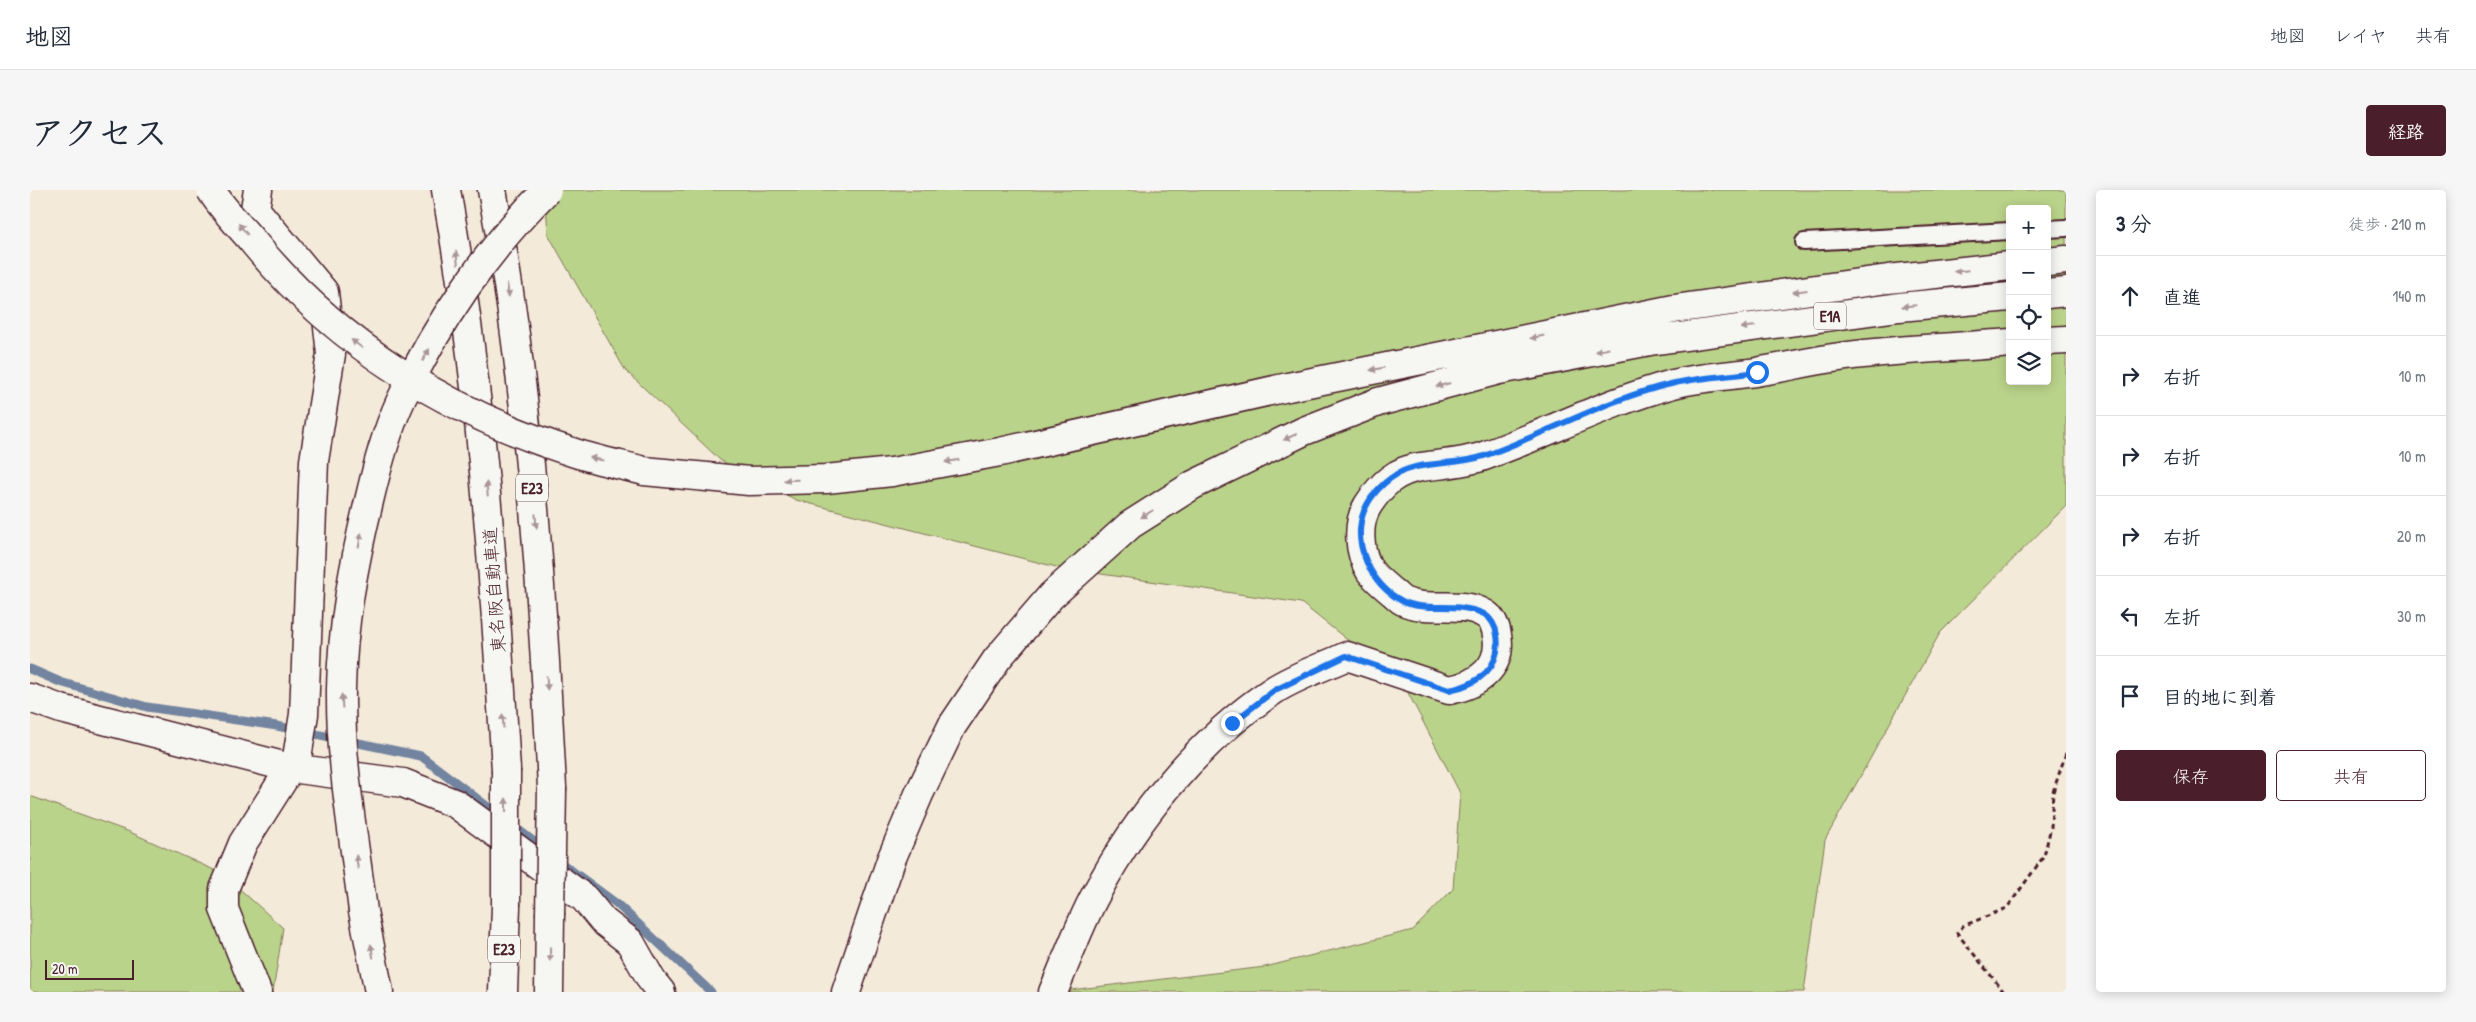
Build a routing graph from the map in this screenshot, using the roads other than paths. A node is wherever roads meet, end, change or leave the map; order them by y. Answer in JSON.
{"nodes":[{"id":1,"x":211,"y":190,"type":"edge"},
{"id":2,"x":258,"y":190,"type":"edge"},
{"id":3,"x":446,"y":190,"type":"edge"},
{"id":4,"x":492,"y":190,"type":"edge"},
{"id":5,"x":547,"y":190,"type":"edge"},
{"id":6,"x":2066,"y":228,"type":"edge"},
{"id":7,"x":2051,"y":229,"type":"edge"},
{"id":8,"x":2006,"y":231,"type":"edge"},
{"id":9,"x":1804,"y":242,"type":"dead end"},
{"id":10,"x":2066,"y":260,"type":"edge"},
{"id":11,"x":2051,"y":262,"type":"edge"},
{"id":12,"x":2006,"y":266,"type":"edge"},
{"id":13,"x":2066,"y":292,"type":"edge"},
{"id":14,"x":2051,"y":294,"type":"edge"},
{"id":15,"x":2006,"y":297,"type":"edge"},
{"id":16,"x":2066,"y":340,"type":"edge"},
{"id":17,"x":2051,"y":341,"type":"edge"},
{"id":18,"x":2006,"y":343,"type":"edge"},
{"id":19,"x":30,"y":698,"type":"edge"},
{"id":20,"x":294,"y":763,"type":"junction"},
{"id":21,"x":257,"y":992,"type":"edge"},
{"id":22,"x":379,"y":992,"type":"edge"},
{"id":23,"x":503,"y":992,"type":"edge"},
{"id":24,"x":549,"y":992,"type":"edge"},
{"id":25,"x":661,"y":992,"type":"edge"},
{"id":26,"x":846,"y":992,"type":"edge"},
{"id":27,"x":1053,"y":992,"type":"edge"}],
"edges":[{"from":12,"to":1,"type":"main road","one_way":true,"bridge":true},
{"from":2,"to":20,"type":"main road"},
{"from":23,"to":3,"type":"main road","name":"東名阪自動車道","number":"E23","one_way":true,"bridge":true},
{"from":4,"to":24,"type":"main road","number":"E23","one_way":true,"bridge":true},
{"from":22,"to":5,"type":"main road","one_way":true,"bridge":true},
{"from":6,"to":7,"type":"lane"},
{"from":8,"to":9,"type":"lane"},
{"from":10,"to":11,"type":"main road"},
{"from":13,"to":14,"type":"main road"},
{"from":15,"to":26,"type":"main road","number":"E1A","one_way":true},
{"from":16,"to":17,"type":"main road"},
{"from":18,"to":27,"type":"main road"},
{"from":19,"to":20,"type":"main road"},
{"from":20,"to":21,"type":"main road"},
{"from":20,"to":25,"type":"main road"}]}
